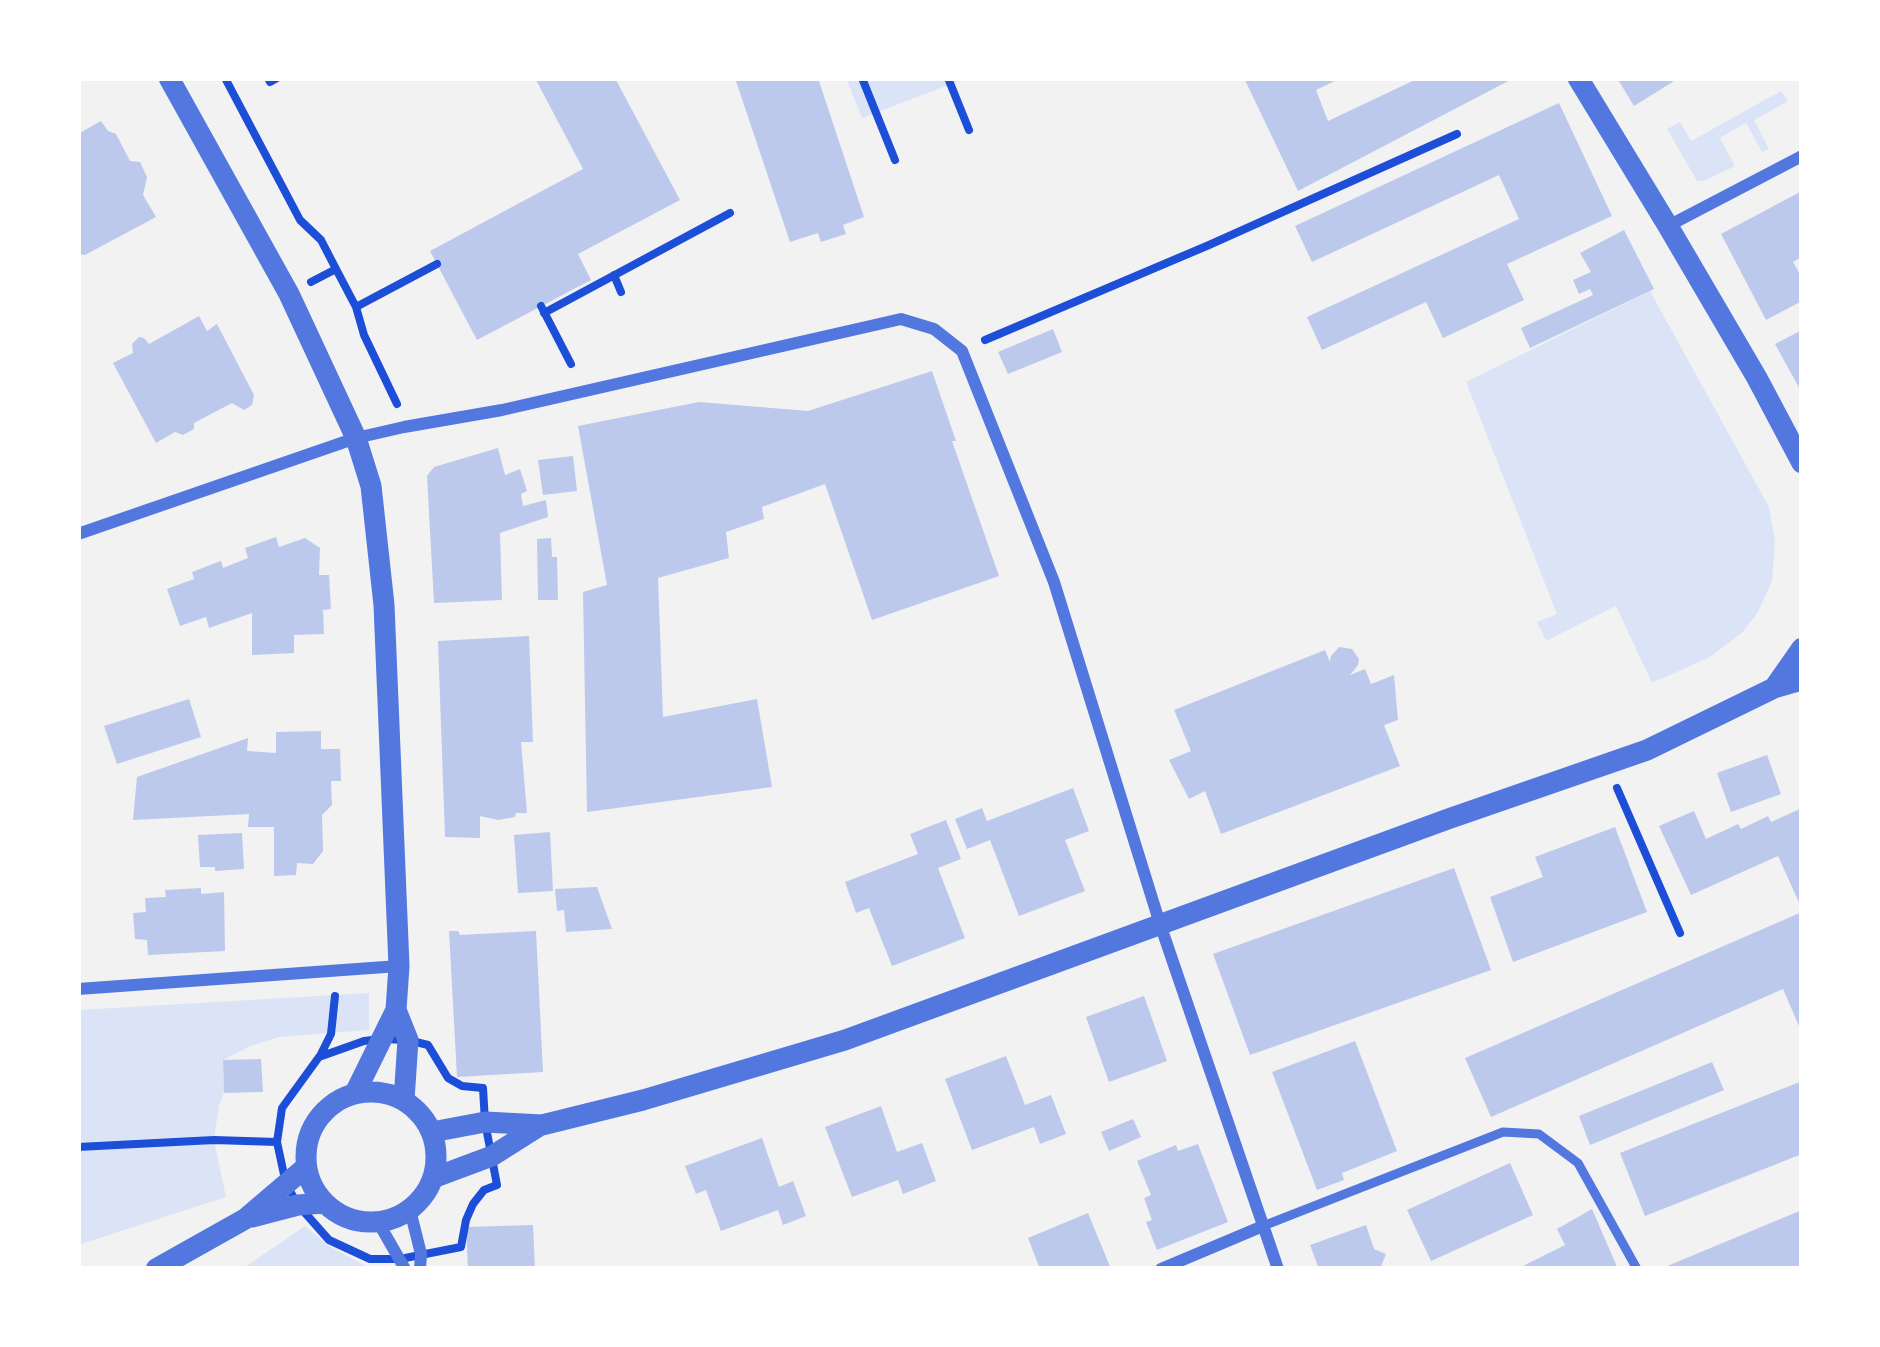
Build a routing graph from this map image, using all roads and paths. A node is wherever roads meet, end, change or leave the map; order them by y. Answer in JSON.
{"nodes":[{"id":1,"x":169,"y":78,"type":"edge"},
{"id":2,"x":225,"y":78,"type":"edge"},
{"id":3,"x":862,"y":78,"type":"edge"},
{"id":4,"x":948,"y":78,"type":"edge"},
{"id":5,"x":1578,"y":78,"type":"edge"},
{"id":6,"x":969,"y":130,"type":"dead end"},
{"id":7,"x":1456,"y":134,"type":"dead end"},
{"id":8,"x":1802,"y":156,"type":"edge"},
{"id":9,"x":895,"y":160,"type":"dead end"},
{"id":10,"x":730,"y":213,"type":"dead end"},
{"id":11,"x":1668,"y":226,"type":"junction"},
{"id":12,"x":437,"y":264,"type":"dead end"},
{"id":13,"x":614,"y":275,"type":"junction"},
{"id":14,"x":621,"y":292,"type":"dead end"},
{"id":15,"x":356,"y":307,"type":"junction"},
{"id":16,"x":962,"y":351,"type":"junction"},
{"id":17,"x":572,"y":364,"type":"dead end"},
{"id":18,"x":404,"y":427,"type":"junction"},
{"id":19,"x":356,"y":438,"type":"junction"},
{"id":20,"x":1802,"y":463,"type":"edge"},
{"id":21,"x":78,"y":534,"type":"edge"},
{"id":22,"x":1802,"y":648,"type":"edge"},
{"id":23,"x":1802,"y":680,"type":"edge"},
{"id":24,"x":1774,"y":688,"type":"junction"},
{"id":25,"x":1607,"y":765,"type":"junction"},
{"id":26,"x":1160,"y":924,"type":"junction"},
{"id":27,"x":1681,"y":933,"type":"dead end"},
{"id":28,"x":400,"y":966,"type":"junction"},
{"id":29,"x":338,"y":970,"type":"junction"},
{"id":30,"x":78,"y":989,"type":"edge"},
{"id":31,"x":395,"y":1010,"type":"junction"},
{"id":32,"x":381,"y":1039,"type":"junction"},
{"id":33,"x":408,"y":1040,"type":"junction"},
{"id":34,"x":319,"y":1057,"type":"junction"},
{"id":35,"x":356,"y":1093,"type":"junction"},
{"id":36,"x":404,"y":1100,"type":"junction"},
{"id":37,"x":485,"y":1122,"type":"junction"},
{"id":38,"x":542,"y":1125,"type":"junction"},
{"id":39,"x":432,"y":1132,"type":"junction"},
{"id":40,"x":277,"y":1142,"type":"junction"},
{"id":41,"x":78,"y":1147,"type":"edge"},
{"id":42,"x":492,"y":1156,"type":"junction"},
{"id":43,"x":306,"y":1167,"type":"junction"},
{"id":44,"x":433,"y":1178,"type":"junction"},
{"id":45,"x":286,"y":1184,"type":"junction"},
{"id":46,"x":324,"y":1203,"type":"junction"},
{"id":47,"x":298,"y":1204,"type":"junction"},
{"id":48,"x":410,"y":1210,"type":"junction"},
{"id":49,"x":245,"y":1219,"type":"junction"},
{"id":50,"x":378,"y":1222,"type":"junction"},
{"id":51,"x":1263,"y":1226,"type":"junction"},
{"id":52,"x":420,"y":1262,"type":"edge"},
{"id":53,"x":403,"y":1264,"type":"edge"},
{"id":54,"x":156,"y":1269,"type":"edge"},
{"id":55,"x":1161,"y":1269,"type":"edge"},
{"id":56,"x":1279,"y":1269,"type":"edge"},
{"id":57,"x":1637,"y":1269,"type":"edge"}],
"edges":[{"from":1,"to":19,"type":"street"},
{"from":2,"to":15,"type":"path"},
{"from":3,"to":9,"type":"path"},
{"from":4,"to":6,"type":"path"},
{"from":5,"to":11,"type":"street"},
{"from":7,"to":16,"type":"path"},
{"from":8,"to":11,"type":"street"},
{"from":10,"to":13,"type":"path"},
{"from":11,"to":20,"type":"street"},
{"from":12,"to":15,"type":"path"},
{"from":13,"to":14,"type":"path"},
{"from":13,"to":17,"type":"path"},
{"from":15,"to":18,"type":"path"},
{"from":16,"to":18,"type":"street"},
{"from":16,"to":26,"type":"street"},
{"from":18,"to":19,"type":"street"},
{"from":19,"to":21,"type":"street"},
{"from":19,"to":28,"type":"street"},
{"from":22,"to":24,"type":"street"},
{"from":23,"to":24,"type":"street"},
{"from":24,"to":25,"type":"street"},
{"from":25,"to":26,"type":"street"},
{"from":25,"to":27,"type":"path"},
{"from":26,"to":38,"type":"street"},
{"from":26,"to":51,"type":"street"},
{"from":28,"to":29,"type":"street"},
{"from":28,"to":31,"type":"street"},
{"from":29,"to":30,"type":"street"},
{"from":29,"to":34,"type":"path"},
{"from":31,"to":32,"type":"street"},
{"from":31,"to":33,"type":"street"},
{"from":32,"to":33,"type":"path"},
{"from":32,"to":34,"type":"path"},
{"from":32,"to":35,"type":"street"},
{"from":33,"to":36,"type":"street"},
{"from":33,"to":37,"type":"path"},
{"from":34,"to":40,"type":"path"},
{"from":35,"to":36,"type":"street"},
{"from":35,"to":43,"type":"street"},
{"from":36,"to":39,"type":"street"},
{"from":37,"to":38,"type":"street"},
{"from":37,"to":39,"type":"street"},
{"from":37,"to":42,"type":"path"},
{"from":38,"to":42,"type":"street"},
{"from":39,"to":44,"type":"street"},
{"from":40,"to":41,"type":"path"},
{"from":40,"to":45,"type":"path"},
{"from":42,"to":44,"type":"street"},
{"from":42,"to":52,"type":"path"},
{"from":43,"to":45,"type":"street"},
{"from":43,"to":46,"type":"street"},
{"from":44,"to":48,"type":"street"},
{"from":45,"to":47,"type":"path"},
{"from":45,"to":49,"type":"street"},
{"from":46,"to":47,"type":"street"},
{"from":46,"to":50,"type":"street"},
{"from":47,"to":49,"type":"street"},
{"from":47,"to":53,"type":"path"},
{"from":48,"to":50,"type":"street"},
{"from":48,"to":52,"type":"street"},
{"from":49,"to":54,"type":"street"},
{"from":50,"to":53,"type":"street"},
{"from":51,"to":55,"type":"street"},
{"from":51,"to":56,"type":"street"},
{"from":51,"to":57,"type":"lane"},
{"from":52,"to":53,"type":"path"}]}
